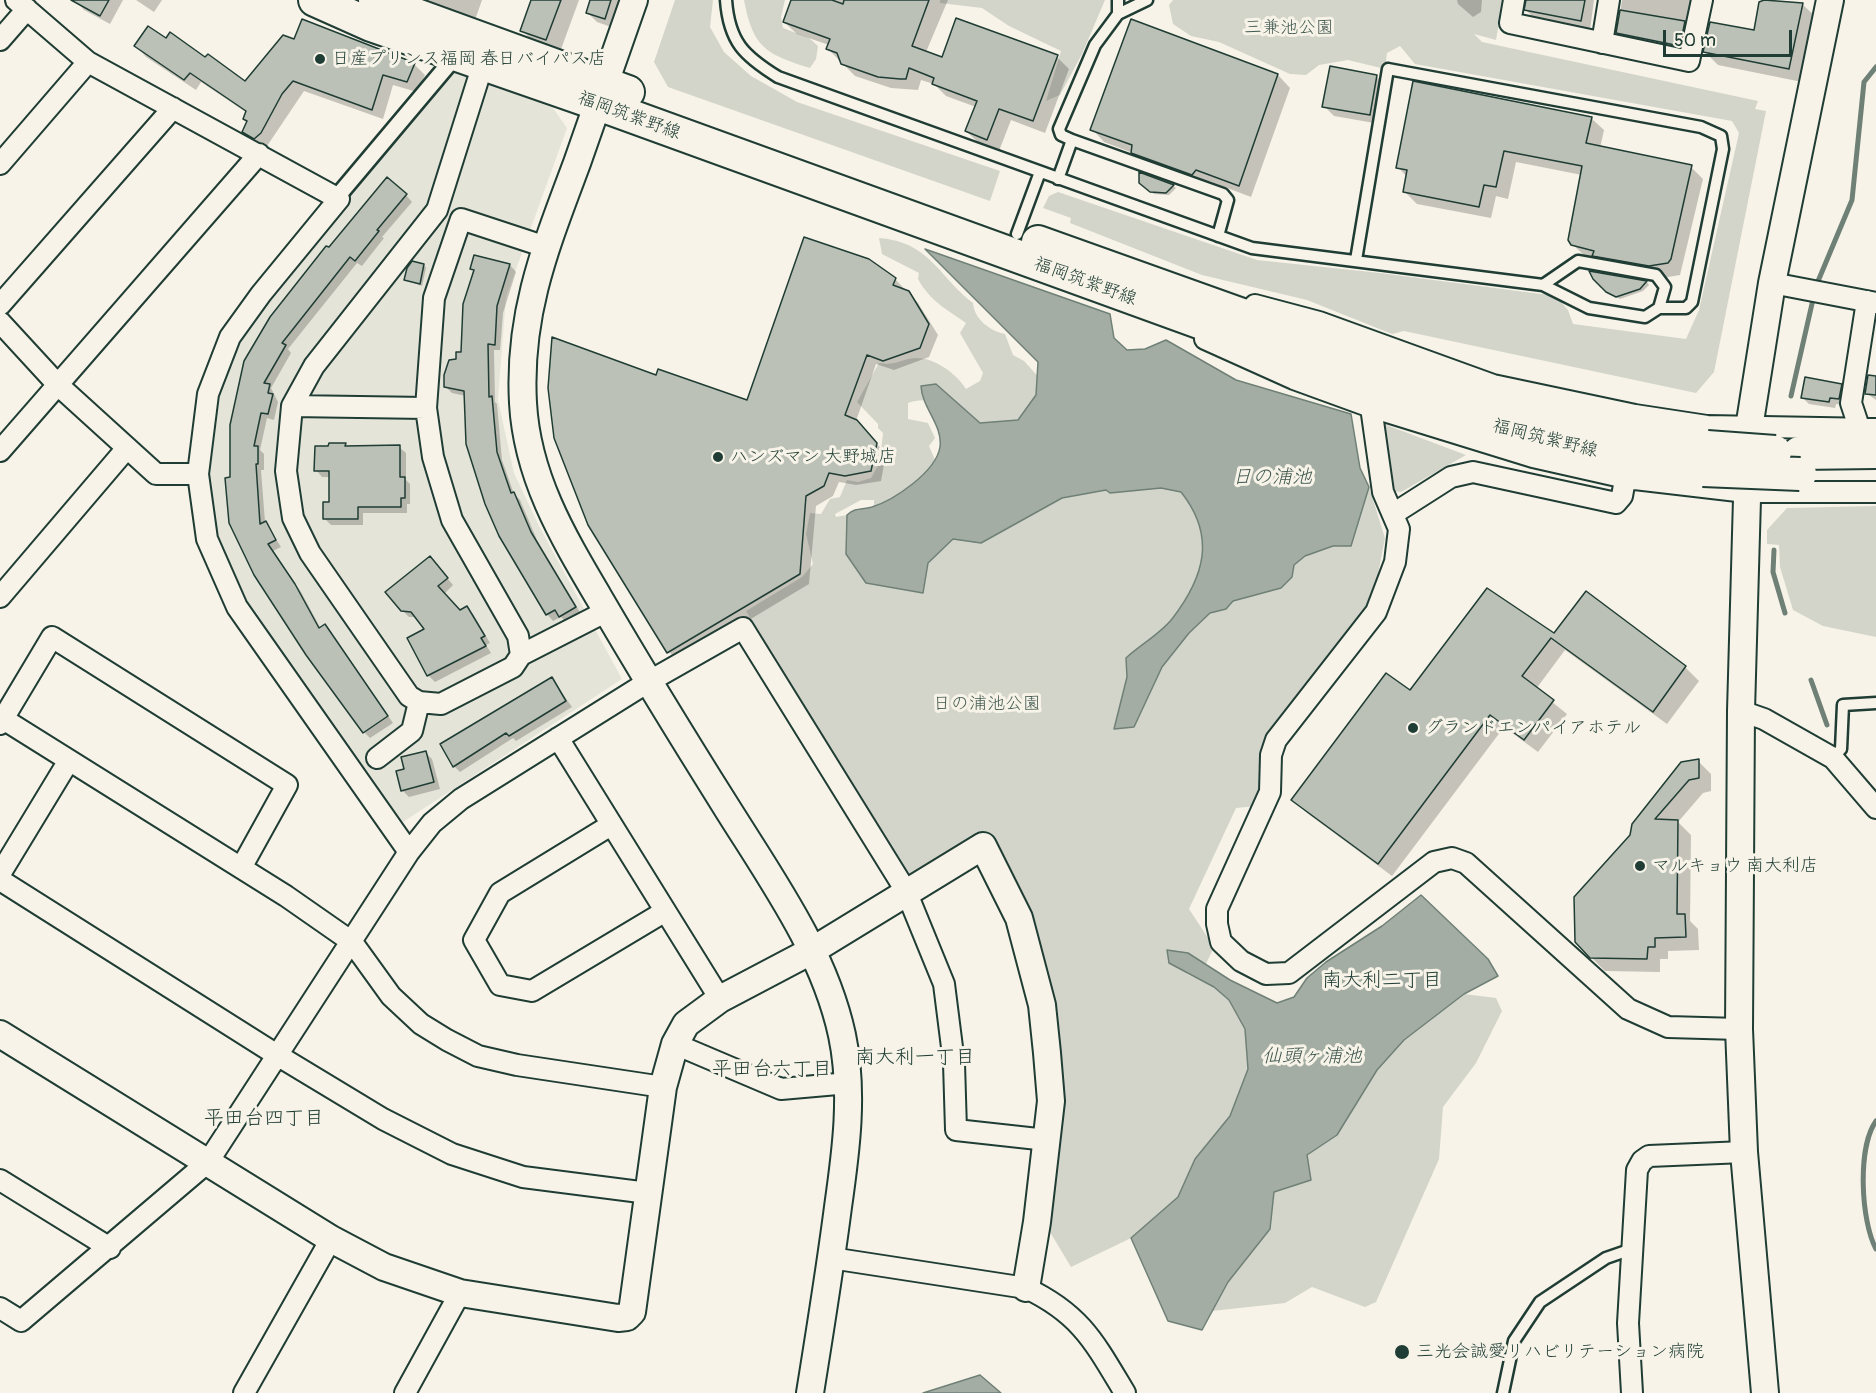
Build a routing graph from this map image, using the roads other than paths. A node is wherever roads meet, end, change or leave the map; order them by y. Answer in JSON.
{"nodes":[{"id":1,"x":315,"y":0,"type":"edge"},
{"id":2,"x":375,"y":0,"type":"edge"},
{"id":3,"x":634,"y":0,"type":"edge"},
{"id":4,"x":726,"y":0,"type":"edge"},
{"id":5,"x":1118,"y":0,"type":"edge"},
{"id":6,"x":1146,"y":0,"type":"edge"},
{"id":7,"x":1514,"y":0,"type":"edge"},
{"id":8,"x":1609,"y":0,"type":"edge"},
{"id":9,"x":1702,"y":0,"type":"edge"},
{"id":10,"x":1830,"y":0,"type":"edge"},
{"id":11,"x":22,"y":5,"type":"edge"},
{"id":12,"x":1118,"y":14,"type":"junction"},
{"id":13,"x":0,"y":39,"type":"edge"},
{"id":14,"x":1602,"y":43,"type":"junction"},
{"id":15,"x":88,"y":62,"type":"junction"},
{"id":16,"x":483,"y":64,"type":"junction"},
{"id":17,"x":448,"y":65,"type":"dead end"},
{"id":18,"x":602,"y":94,"type":"junction"},
{"id":19,"x":173,"y":108,"type":"junction"},
{"id":20,"x":1072,"y":140,"type":"junction"},
{"id":21,"x":259,"y":154,"type":"junction"},
{"id":22,"x":0,"y":164,"type":"edge"},
{"id":23,"x":1040,"y":172,"type":"junction"},
{"id":24,"x":1058,"y":179,"type":"junction"},
{"id":25,"x":342,"y":191,"type":"dead end"},
{"id":26,"x":437,"y":210,"type":"junction"},
{"id":27,"x":462,"y":219,"type":"junction"},
{"id":28,"x":1017,"y":234,"type":"junction"},
{"id":29,"x":1218,"y":236,"type":"junction"},
{"id":30,"x":546,"y":247,"type":"junction"},
{"id":31,"x":1356,"y":260,"type":"junction"},
{"id":32,"x":1772,"y":284,"type":"junction"},
{"id":33,"x":1543,"y":285,"type":"junction"},
{"id":34,"x":1198,"y":298,"type":"junction"},
{"id":35,"x":1134,"y":300,"type":"junction"},
{"id":36,"x":1872,"y":302,"type":"edge"},
{"id":37,"x":0,"y":305,"type":"edge"},
{"id":38,"x":1659,"y":308,"type":"junction"},
{"id":39,"x":0,"y":322,"type":"edge"},
{"id":40,"x":58,"y":385,"type":"junction"},
{"id":41,"x":292,"y":406,"type":"junction"},
{"id":42,"x":1371,"y":407,"type":"junction"},
{"id":43,"x":426,"y":408,"type":"junction"},
{"id":44,"x":1749,"y":428,"type":"junction"},
{"id":45,"x":1871,"y":437,"type":"edge"},
{"id":46,"x":127,"y":448,"type":"junction"},
{"id":47,"x":0,"y":451,"type":"edge"},
{"id":48,"x":1705,"y":458,"type":"junction"},
{"id":49,"x":1800,"y":463,"type":"junction"},
{"id":50,"x":198,"y":474,"type":"junction"},
{"id":51,"x":1627,"y":474,"type":"junction"},
{"id":52,"x":1876,"y":474,"type":"edge"},
{"id":53,"x":1746,"y":492,"type":"junction"},
{"id":54,"x":1876,"y":492,"type":"edge"},
{"id":55,"x":1393,"y":514,"type":"junction"},
{"id":56,"x":0,"y":597,"type":"edge"},
{"id":57,"x":607,"y":611,"type":"junction"},
{"id":58,"x":521,"y":655,"type":"junction"},
{"id":59,"x":648,"y":682,"type":"junction"},
{"id":60,"x":419,"y":702,"type":"junction"},
{"id":61,"x":1876,"y":703,"type":"edge"},
{"id":62,"x":1741,"y":711,"type":"junction"},
{"id":63,"x":1,"y":720,"type":"edge"},
{"id":64,"x":558,"y":738,"type":"junction"},
{"id":65,"x":376,"y":758,"type":"dead end"},
{"id":66,"x":1833,"y":758,"type":"junction"},
{"id":67,"x":69,"y":762,"type":"junction"},
{"id":68,"x":1876,"y":808,"type":"edge"},
{"id":69,"x":611,"y":825,"type":"junction"},
{"id":70,"x":409,"y":852,"type":"junction"},
{"id":71,"x":241,"y":868,"type":"junction"},
{"id":72,"x":0,"y":874,"type":"edge"},
{"id":73,"x":0,"y":880,"type":"edge"},
{"id":74,"x":906,"y":891,"type":"junction"},
{"id":75,"x":664,"y":912,"type":"junction"},
{"id":76,"x":352,"y":942,"type":"junction"},
{"id":77,"x":813,"y":950,"type":"junction"},
{"id":78,"x":720,"y":999,"type":"junction"},
{"id":79,"x":1739,"y":1029,"type":"junction"},
{"id":80,"x":0,"y":1034,"type":"edge"},
{"id":81,"x":675,"y":1044,"type":"junction"},
{"id":82,"x":277,"y":1055,"type":"junction"},
{"id":83,"x":849,"y":1083,"type":"junction"},
{"id":84,"x":663,"y":1087,"type":"junction"},
{"id":85,"x":1047,"y":1140,"type":"junction"},
{"id":86,"x":1744,"y":1152,"type":"junction"},
{"id":87,"x":208,"y":1162,"type":"junction"},
{"id":88,"x":0,"y":1180,"type":"edge"},
{"id":89,"x":648,"y":1192,"type":"junction"},
{"id":90,"x":331,"y":1239,"type":"junction"},
{"id":91,"x":110,"y":1248,"type":"junction"},
{"id":92,"x":1632,"y":1249,"type":"junction"},
{"id":93,"x":831,"y":1258,"type":"junction"},
{"id":94,"x":1026,"y":1288,"type":"junction"},
{"id":95,"x":460,"y":1293,"type":"junction"},
{"id":96,"x":0,"y":1308,"type":"edge"},
{"id":97,"x":244,"y":1393,"type":"edge"},
{"id":98,"x":405,"y":1393,"type":"edge"},
{"id":99,"x":810,"y":1393,"type":"edge"},
{"id":100,"x":1125,"y":1393,"type":"edge"},
{"id":101,"x":1503,"y":1393,"type":"edge"},
{"id":102,"x":1632,"y":1393,"type":"edge"},
{"id":103,"x":1765,"y":1393,"type":"edge"}],
"edges":[{"from":1,"to":16,"type":"main road","name":"福岡筑紫野線"},
{"from":2,"to":18,"type":"main road","name":"福岡筑紫野線"},
{"from":3,"to":18,"type":"street"},
{"from":4,"to":23,"type":"lane"},
{"from":5,"to":12,"type":"lane"},
{"from":6,"to":12,"type":"lane"},
{"from":7,"to":14,"type":"street"},
{"from":8,"to":14,"type":"street"},
{"from":9,"to":14,"type":"street"},
{"from":10,"to":32,"type":"street"},
{"from":11,"to":13,"type":"street"},
{"from":11,"to":15,"type":"street"},
{"from":12,"to":20,"type":"lane"},
{"from":15,"to":19,"type":"street"},
{"from":15,"to":22,"type":"street"},
{"from":16,"to":18,"type":"main road","name":"福岡筑紫野線"},
{"from":16,"to":26,"type":"street"},
{"from":17,"to":25,"type":"street"},
{"from":18,"to":28,"type":"main road","name":"福岡筑紫野線"},
{"from":18,"to":30,"type":"street"},
{"from":18,"to":35,"type":"main road","name":"福岡筑紫野線"},
{"from":19,"to":21,"type":"street"},
{"from":19,"to":37,"type":"street"},
{"from":20,"to":24,"type":"lane"},
{"from":20,"to":29,"type":"lane"},
{"from":21,"to":40,"type":"street"},
{"from":21,"to":50,"type":"street"},
{"from":23,"to":24,"type":"lane"},
{"from":23,"to":28,"type":"lane"},
{"from":24,"to":29,"type":"lane"},
{"from":26,"to":27,"type":"street"},
{"from":26,"to":41,"type":"street"},
{"from":27,"to":30,"type":"street"},
{"from":27,"to":43,"type":"street"},
{"from":28,"to":34,"type":"main road","name":"福岡筑紫野線"},
{"from":29,"to":31,"type":"lane"},
{"from":30,"to":57,"type":"street"},
{"from":31,"to":33,"type":"lane"},
{"from":31,"to":38,"type":"lane"},
{"from":32,"to":36,"type":"street"},
{"from":32,"to":44,"type":"street"},
{"from":33,"to":38,"type":"lane"},
{"from":33,"to":38,"type":"lane"},
{"from":34,"to":44,"type":"street"},
{"from":34,"to":48,"type":"main road","name":"福岡筑紫野線"},
{"from":35,"to":42,"type":"street"},
{"from":35,"to":48,"type":"main road","name":"福岡筑紫野線"},
{"from":36,"to":45,"type":"street"},
{"from":39,"to":40,"type":"street"},
{"from":40,"to":46,"type":"street"},
{"from":40,"to":47,"type":"street"},
{"from":41,"to":43,"type":"street"},
{"from":41,"to":60,"type":"street"},
{"from":42,"to":51,"type":"street"},
{"from":42,"to":55,"type":"street"},
{"from":43,"to":58,"type":"street"},
{"from":44,"to":45,"type":"street"},
{"from":44,"to":53,"type":"street"},
{"from":45,"to":49,"type":"main road","name":"福岡筑紫野線"},
{"from":46,"to":50,"type":"street"},
{"from":46,"to":56,"type":"street"},
{"from":48,"to":49,"type":"main road","name":"福岡筑紫野線","bridge":true},
{"from":49,"to":52,"type":"main road","name":"福岡筑紫野線"},
{"from":50,"to":70,"type":"street"},
{"from":51,"to":53,"type":"street"},
{"from":51,"to":55,"type":"street"},
{"from":53,"to":54,"type":"street"},
{"from":53,"to":62,"type":"street"},
{"from":55,"to":79,"type":"street"},
{"from":57,"to":58,"type":"street"},
{"from":57,"to":59,"type":"street"},
{"from":58,"to":60,"type":"street"},
{"from":59,"to":64,"type":"street"},
{"from":59,"to":74,"type":"street"},
{"from":59,"to":77,"type":"street"},
{"from":60,"to":65,"type":"street"},
{"from":61,"to":66,"type":"lane"},
{"from":62,"to":66,"type":"street"},
{"from":62,"to":79,"type":"street"},
{"from":63,"to":67,"type":"street"},
{"from":63,"to":71,"type":"street"},
{"from":64,"to":69,"type":"street"},
{"from":64,"to":70,"type":"street"},
{"from":66,"to":68,"type":"street"},
{"from":67,"to":71,"type":"street"},
{"from":67,"to":72,"type":"street"},
{"from":69,"to":75,"type":"street"},
{"from":69,"to":75,"type":"street"},
{"from":70,"to":76,"type":"street"},
{"from":71,"to":76,"type":"street"},
{"from":73,"to":82,"type":"street"},
{"from":74,"to":77,"type":"street"},
{"from":74,"to":85,"type":"street"},
{"from":74,"to":85,"type":"street"},
{"from":75,"to":78,"type":"street"},
{"from":76,"to":82,"type":"street"},
{"from":76,"to":84,"type":"street"},
{"from":77,"to":78,"type":"street"},
{"from":77,"to":83,"type":"street"},
{"from":78,"to":81,"type":"street"},
{"from":79,"to":86,"type":"street"},
{"from":80,"to":87,"type":"street"},
{"from":81,"to":83,"type":"street"},
{"from":81,"to":84,"type":"street"},
{"from":82,"to":87,"type":"street"},
{"from":82,"to":89,"type":"street"},
{"from":83,"to":93,"type":"street"},
{"from":84,"to":89,"type":"street"},
{"from":85,"to":94,"type":"street"},
{"from":86,"to":92,"type":"street"},
{"from":86,"to":103,"type":"street"},
{"from":87,"to":90,"type":"street"},
{"from":87,"to":91,"type":"street"},
{"from":88,"to":91,"type":"street"},
{"from":89,"to":95,"type":"street"},
{"from":90,"to":95,"type":"street"},
{"from":90,"to":97,"type":"street"},
{"from":91,"to":96,"type":"street"},
{"from":92,"to":101,"type":"lane"},
{"from":92,"to":102,"type":"street"},
{"from":93,"to":94,"type":"street"},
{"from":93,"to":99,"type":"street"},
{"from":94,"to":100,"type":"street"},
{"from":95,"to":98,"type":"street"}]}
